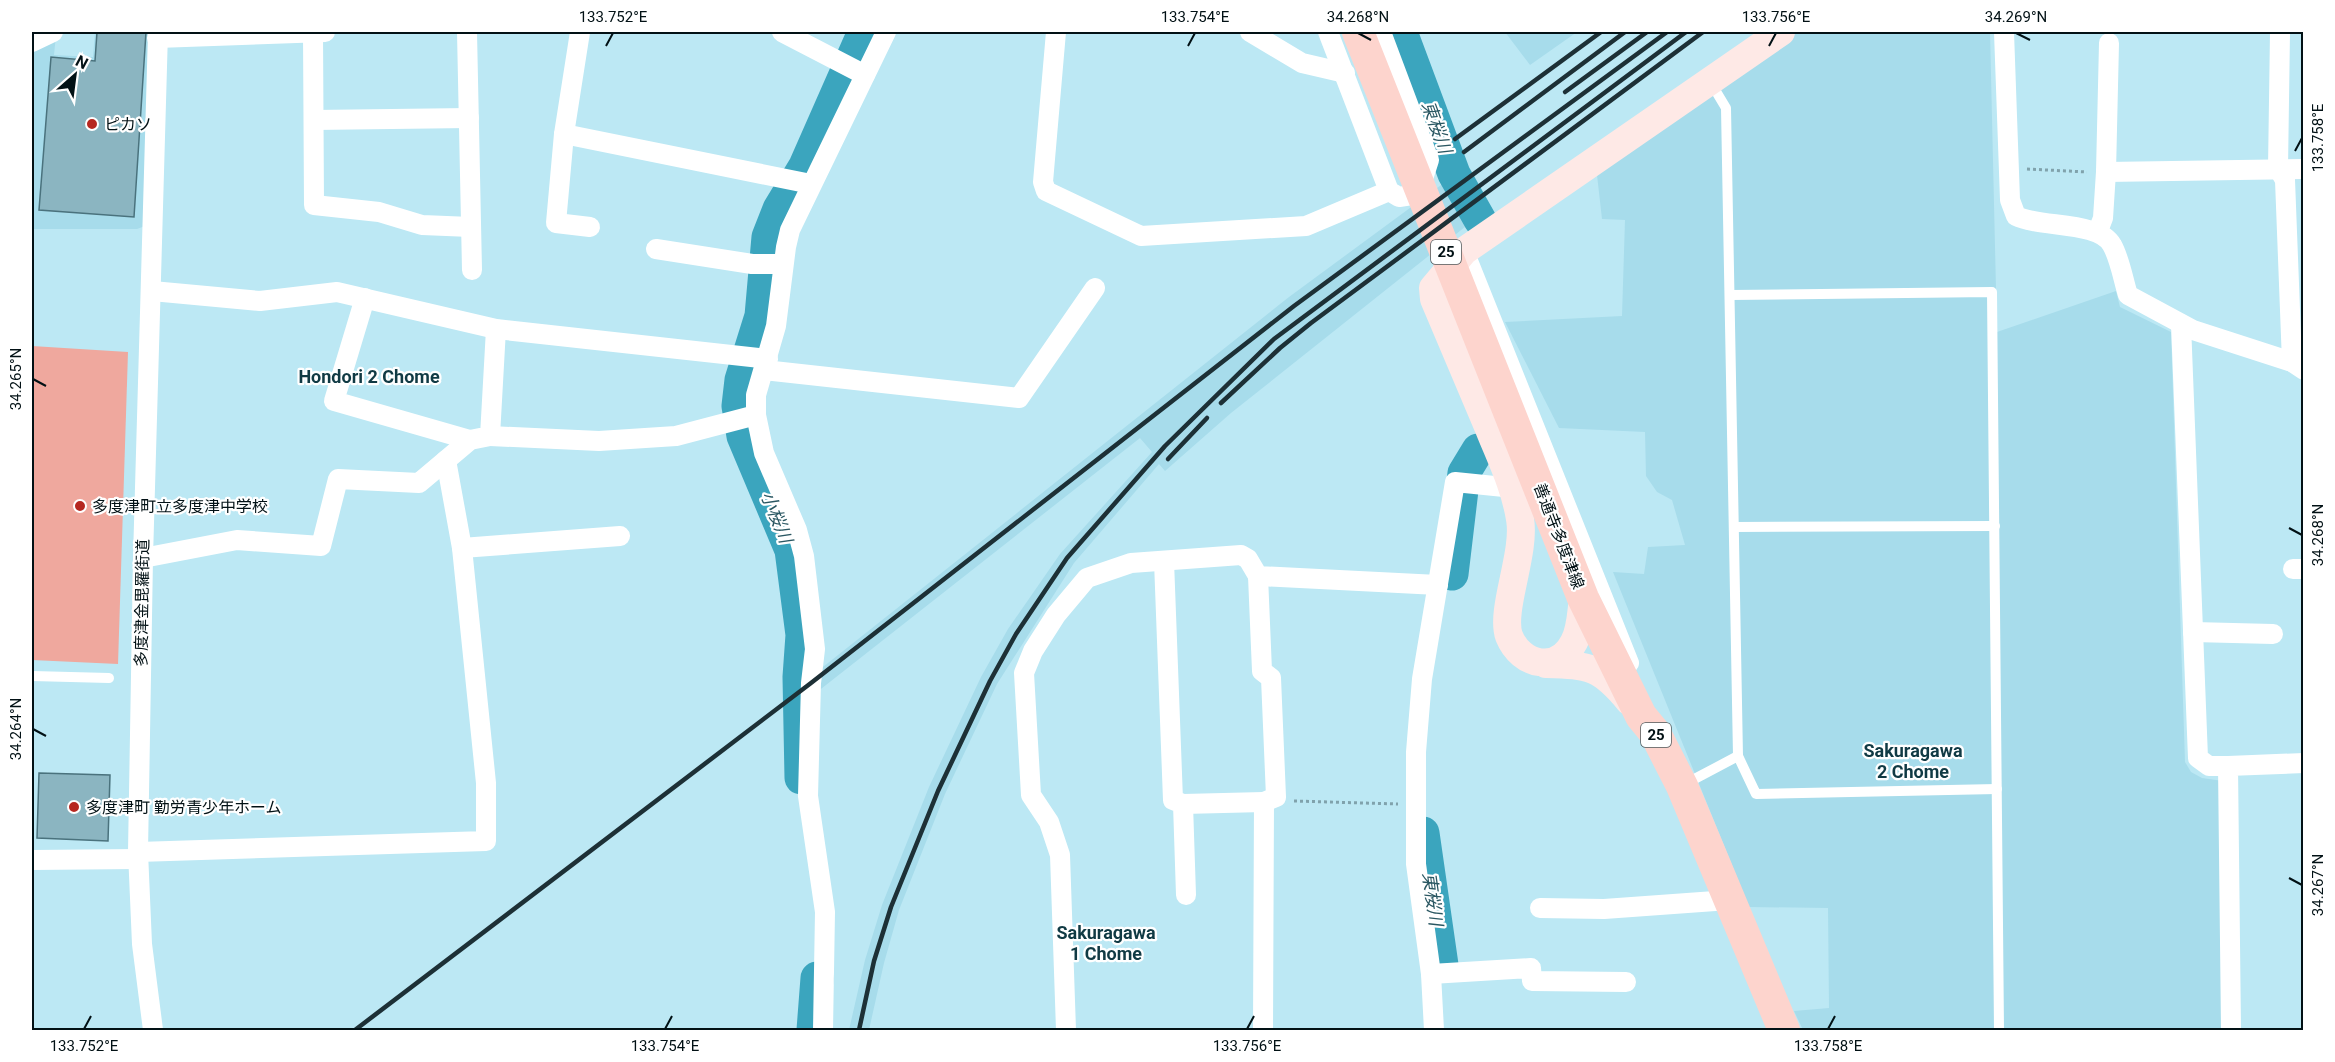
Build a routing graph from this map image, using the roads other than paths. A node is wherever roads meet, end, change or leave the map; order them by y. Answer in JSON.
{"nodes":[{"id":1,"x":54,"y":32,"type":"edge"},
{"id":2,"x":467,"y":32,"type":"edge"},
{"id":3,"x":580,"y":32,"type":"edge"},
{"id":4,"x":782,"y":32,"type":"edge"},
{"id":5,"x":886,"y":32,"type":"edge"},
{"id":6,"x":1056,"y":32,"type":"edge"},
{"id":7,"x":1250,"y":32,"type":"edge"},
{"id":8,"x":1328,"y":32,"type":"edge"},
{"id":9,"x":1358,"y":32,"type":"edge"},
{"id":10,"x":1381,"y":32,"type":"edge"},
{"id":11,"x":1781,"y":32,"type":"edge"},
{"id":12,"x":2004,"y":32,"type":"edge"},
{"id":13,"x":2280,"y":32,"type":"edge"},
{"id":14,"x":320,"y":33,"type":"edge"},
{"id":15,"x":158,"y":35,"type":"edge"},
{"id":16,"x":32,"y":42,"type":"edge"},
{"id":17,"x":2109,"y":43,"type":"dead end"},
{"id":18,"x":1357,"y":67,"type":"junction"},
{"id":19,"x":854,"y":70,"type":"junction"},
{"id":20,"x":1710,"y":81,"type":"junction"},
{"id":21,"x":469,"y":118,"type":"junction"},
{"id":22,"x":314,"y":120,"type":"junction"},
{"id":23,"x":564,"y":134,"type":"junction"},
{"id":24,"x":2278,"y":168,"type":"junction"},
{"id":25,"x":2304,"y":169,"type":"edge"},
{"id":26,"x":2106,"y":172,"type":"junction"},
{"id":27,"x":801,"y":182,"type":"junction"},
{"id":28,"x":1389,"y":191,"type":"junction"},
{"id":29,"x":471,"y":227,"type":"junction"},
{"id":30,"x":590,"y":227,"type":"dead end"},
{"id":31,"x":2098,"y":231,"type":"junction"},
{"id":32,"x":656,"y":249,"type":"dead end"},
{"id":33,"x":1464,"y":251,"type":"junction"},
{"id":34,"x":779,"y":264,"type":"junction"},
{"id":35,"x":472,"y":270,"type":"dead end"},
{"id":36,"x":1095,"y":288,"type":"dead end"},
{"id":37,"x":152,"y":291,"type":"junction"},
{"id":38,"x":1730,"y":295,"type":"junction"},
{"id":39,"x":365,"y":298,"type":"junction"},
{"id":40,"x":2181,"y":324,"type":"junction"},
{"id":41,"x":496,"y":329,"type":"junction"},
{"id":42,"x":757,"y":361,"type":"junction"},
{"id":43,"x":2298,"y":366,"type":"edge"},
{"id":44,"x":745,"y":417,"type":"junction"},
{"id":45,"x":490,"y":436,"type":"junction"},
{"id":46,"x":470,"y":440,"type":"junction"},
{"id":47,"x":446,"y":460,"type":"junction"},
{"id":48,"x":1514,"y":488,"type":"junction"},
{"id":49,"x":1995,"y":526,"type":"junction"},
{"id":50,"x":1734,"y":527,"type":"junction"},
{"id":51,"x":621,"y":536,"type":"dead end"},
{"id":52,"x":462,"y":548,"type":"junction"},
{"id":53,"x":143,"y":558,"type":"junction"},
{"id":54,"x":1164,"y":561,"type":"junction"},
{"id":55,"x":1258,"y":576,"type":"junction"},
{"id":56,"x":1438,"y":585,"type":"junction"},
{"id":57,"x":1583,"y":598,"type":"junction"},
{"id":58,"x":2193,"y":632,"type":"junction"},
{"id":59,"x":2273,"y":634,"type":"dead end"},
{"id":60,"x":1546,"y":664,"type":"junction"},
{"id":61,"x":32,"y":676,"type":"edge"},
{"id":62,"x":109,"y":678,"type":"dead end"},
{"id":63,"x":1648,"y":724,"type":"junction"},
{"id":64,"x":1738,"y":756,"type":"junction"},
{"id":65,"x":2304,"y":763,"type":"edge"},
{"id":66,"x":2228,"y":766,"type":"junction"},
{"id":67,"x":1682,"y":786,"type":"junction"},
{"id":68,"x":1997,"y":789,"type":"junction"},
{"id":69,"x":1270,"y":800,"type":"junction"},
{"id":70,"x":1183,"y":804,"type":"junction"},
{"id":71,"x":138,"y":856,"type":"junction"},
{"id":72,"x":32,"y":860,"type":"edge"},
{"id":73,"x":1186,"y":895,"type":"dead end"},
{"id":74,"x":1730,"y":900,"type":"junction"},
{"id":75,"x":1540,"y":908,"type":"dead end"},
{"id":76,"x":1431,"y":974,"type":"junction"},
{"id":77,"x":1626,"y":982,"type":"dead end"},
{"id":78,"x":153,"y":1030,"type":"edge"},
{"id":79,"x":824,"y":1030,"type":"edge"},
{"id":80,"x":1066,"y":1030,"type":"edge"},
{"id":81,"x":1263,"y":1030,"type":"edge"},
{"id":82,"x":1434,"y":1030,"type":"edge"},
{"id":83,"x":1784,"y":1030,"type":"edge"},
{"id":84,"x":1999,"y":1030,"type":"edge"},
{"id":85,"x":2231,"y":1030,"type":"edge"}],
"edges":[{"from":1,"to":16,"type":"street"},
{"from":2,"to":21,"type":"street"},
{"from":3,"to":23,"type":"street"},
{"from":4,"to":19,"type":"street"},
{"from":5,"to":19,"type":"street"},
{"from":6,"to":28,"type":"street"},
{"from":7,"to":18,"type":"street"},
{"from":8,"to":18,"type":"street"},
{"from":9,"to":18,"type":"main road","name":"善通寺多度津線","number":"25"},
{"from":10,"to":28,"type":"street"},
{"from":11,"to":20,"type":"street"},
{"from":12,"to":31,"type":"street"},
{"from":13,"to":24,"type":"street"},
{"from":14,"to":15,"type":"street"},
{"from":14,"to":22,"type":"street"},
{"from":15,"to":37,"type":"street","name":"多度津金毘羅街道"},
{"from":17,"to":26,"type":"street"},
{"from":18,"to":28,"type":"street"},
{"from":18,"to":57,"type":"main road","name":"善通寺多度津線","number":"25"},
{"from":19,"to":27,"type":"street"},
{"from":20,"to":33,"type":"street"},
{"from":20,"to":38,"type":"lane"},
{"from":21,"to":22,"type":"street"},
{"from":21,"to":29,"type":"street"},
{"from":22,"to":29,"type":"street"},
{"from":23,"to":27,"type":"street"},
{"from":23,"to":30,"type":"street"},
{"from":24,"to":25,"type":"street"},
{"from":24,"to":26,"type":"street"},
{"from":24,"to":43,"type":"street"},
{"from":26,"to":31,"type":"street"},
{"from":27,"to":34,"type":"street"},
{"from":29,"to":35,"type":"street"},
{"from":31,"to":40,"type":"street"},
{"from":32,"to":34,"type":"street"},
{"from":33,"to":48,"type":"street"},
{"from":33,"to":63,"type":"street"},
{"from":34,"to":42,"type":"street"},
{"from":36,"to":42,"type":"street"},
{"from":37,"to":39,"type":"street"},
{"from":37,"to":53,"type":"street","name":"多度津金毘羅街道"},
{"from":38,"to":49,"type":"lane"},
{"from":38,"to":50,"type":"lane"},
{"from":39,"to":41,"type":"street"},
{"from":39,"to":46,"type":"street"},
{"from":40,"to":43,"type":"street"},
{"from":40,"to":58,"type":"street"},
{"from":41,"to":42,"type":"street"},
{"from":41,"to":45,"type":"street"},
{"from":42,"to":44,"type":"street"},
{"from":44,"to":45,"type":"street"},
{"from":44,"to":79,"type":"street"},
{"from":45,"to":46,"type":"street"},
{"from":46,"to":47,"type":"street"},
{"from":47,"to":52,"type":"street"},
{"from":47,"to":53,"type":"street"},
{"from":48,"to":56,"type":"street"},
{"from":48,"to":60,"type":"street"},
{"from":49,"to":50,"type":"lane"},
{"from":49,"to":68,"type":"lane"},
{"from":50,"to":64,"type":"lane"},
{"from":51,"to":52,"type":"street"},
{"from":52,"to":71,"type":"street"},
{"from":53,"to":71,"type":"street","name":"多度津金毘羅街道"},
{"from":54,"to":55,"type":"street"},
{"from":54,"to":70,"type":"street"},
{"from":54,"to":80,"type":"street"},
{"from":55,"to":56,"type":"street"},
{"from":55,"to":69,"type":"street"},
{"from":56,"to":76,"type":"street"},
{"from":57,"to":60,"type":"street"},
{"from":57,"to":63,"type":"main road","name":"善通寺多度津線","number":"25"},
{"from":58,"to":59,"type":"street"},
{"from":58,"to":66,"type":"street"},
{"from":60,"to":63,"type":"street"},
{"from":61,"to":62,"type":"lane"},
{"from":63,"to":67,"type":"main road","name":"善通寺多度津線","number":"25"},
{"from":64,"to":67,"type":"lane"},
{"from":64,"to":68,"type":"lane"},
{"from":65,"to":66,"type":"street"},
{"from":66,"to":85,"type":"street"},
{"from":67,"to":74,"type":"main road","name":"善通寺多度津線","number":"25"},
{"from":68,"to":84,"type":"lane"},
{"from":69,"to":70,"type":"street"},
{"from":69,"to":81,"type":"street"},
{"from":70,"to":73,"type":"street"},
{"from":71,"to":72,"type":"street"},
{"from":71,"to":78,"type":"street","name":"多度津金毘羅街道"},
{"from":74,"to":75,"type":"street"},
{"from":74,"to":83,"type":"main road","name":"善通寺多度津線","number":"25"},
{"from":76,"to":77,"type":"street"},
{"from":76,"to":82,"type":"street"}]}
